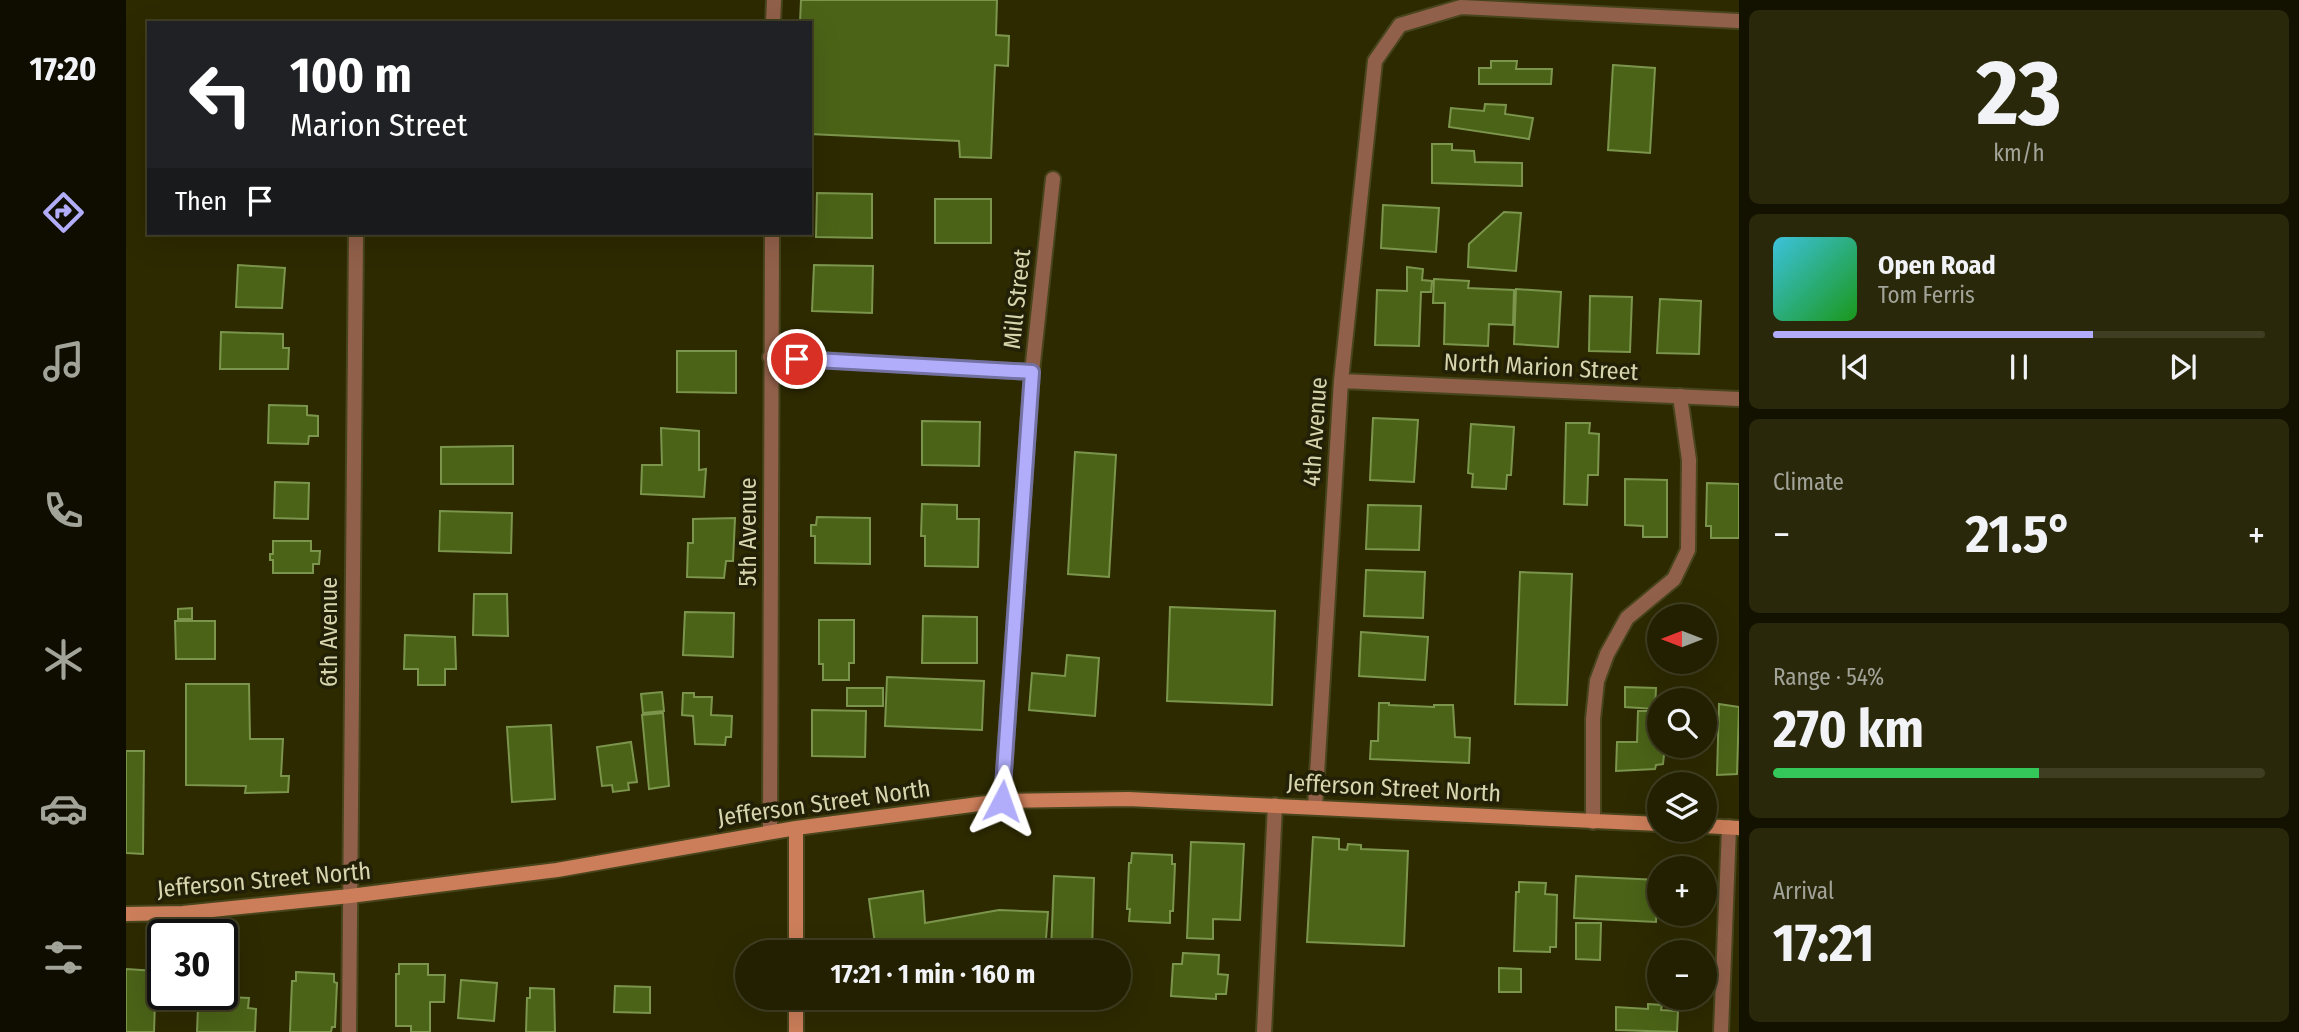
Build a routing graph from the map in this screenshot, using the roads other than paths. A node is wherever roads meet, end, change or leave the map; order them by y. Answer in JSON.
{"nodes":[{"id":1,"x":774,"y":0,"type":"edge"},
{"id":2,"x":1739,"y":20,"type":"edge"},
{"id":3,"x":774,"y":21,"type":"edge"},
{"id":4,"x":1053,"y":179,"type":"dead end"},
{"id":5,"x":356,"y":235,"type":"edge"},
{"id":6,"x":772,"y":235,"type":"edge"},
{"id":7,"x":771,"y":357,"type":"junction"},
{"id":8,"x":1032,"y":372,"type":"junction"},
{"id":9,"x":1341,"y":381,"type":"junction"},
{"id":10,"x":1680,"y":396,"type":"junction"},
{"id":11,"x":1739,"y":399,"type":"edge"},
{"id":12,"x":1002,"y":801,"type":"junction"},
{"id":13,"x":1275,"y":805,"type":"junction"},
{"id":14,"x":1315,"y":807,"type":"junction"},
{"id":15,"x":1593,"y":822,"type":"junction"},
{"id":16,"x":1647,"y":824,"type":"edge"},
{"id":17,"x":796,"y":828,"type":"junction"},
{"id":18,"x":1734,"y":828,"type":"edge"},
{"id":19,"x":771,"y":832,"type":"junction"},
{"id":20,"x":350,"y":896,"type":"junction"},
{"id":21,"x":126,"y":914,"type":"edge"},
{"id":22,"x":796,"y":940,"type":"edge"},
{"id":23,"x":796,"y":1010,"type":"edge"},
{"id":24,"x":349,"y":1032,"type":"edge"},
{"id":25,"x":796,"y":1032,"type":"edge"},
{"id":26,"x":1264,"y":1032,"type":"edge"},
{"id":27,"x":1721,"y":1032,"type":"edge"}],
"edges":[{"from":1,"to":3,"type":"street"},
{"from":2,"to":9,"type":"street","name":"4th Avenue"},
{"from":4,"to":8,"type":"street","name":"Mill Street"},
{"from":5,"to":20,"type":"street","name":"6th Avenue"},
{"from":6,"to":7,"type":"street","name":"5th Avenue"},
{"from":7,"to":8,"type":"street"},
{"from":7,"to":19,"type":"street","name":"5th Avenue"},
{"from":8,"to":12,"type":"street","name":"Mill Street"},
{"from":9,"to":10,"type":"street","name":"North Marion Street"},
{"from":9,"to":14,"type":"street","name":"4th Avenue"},
{"from":10,"to":11,"type":"street","name":"North Marion Street"},
{"from":10,"to":15,"type":"street"},
{"from":12,"to":13,"type":"main road","name":"Jefferson Street North"},
{"from":12,"to":17,"type":"main road","name":"Jefferson Street North"},
{"from":13,"to":14,"type":"main road","name":"Jefferson Street North"},
{"from":13,"to":26,"type":"street"},
{"from":14,"to":15,"type":"main road","name":"Jefferson Street North"},
{"from":15,"to":16,"type":"main road","name":"Jefferson Street North"},
{"from":17,"to":19,"type":"main road","name":"Jefferson Street North"},
{"from":17,"to":22,"type":"main road"},
{"from":18,"to":27,"type":"street"},
{"from":19,"to":20,"type":"main road","name":"Jefferson Street North"},
{"from":20,"to":21,"type":"main road","name":"Jefferson Street North"},
{"from":20,"to":24,"type":"street","name":"6th Avenue"},
{"from":23,"to":25,"type":"main road"}]}
